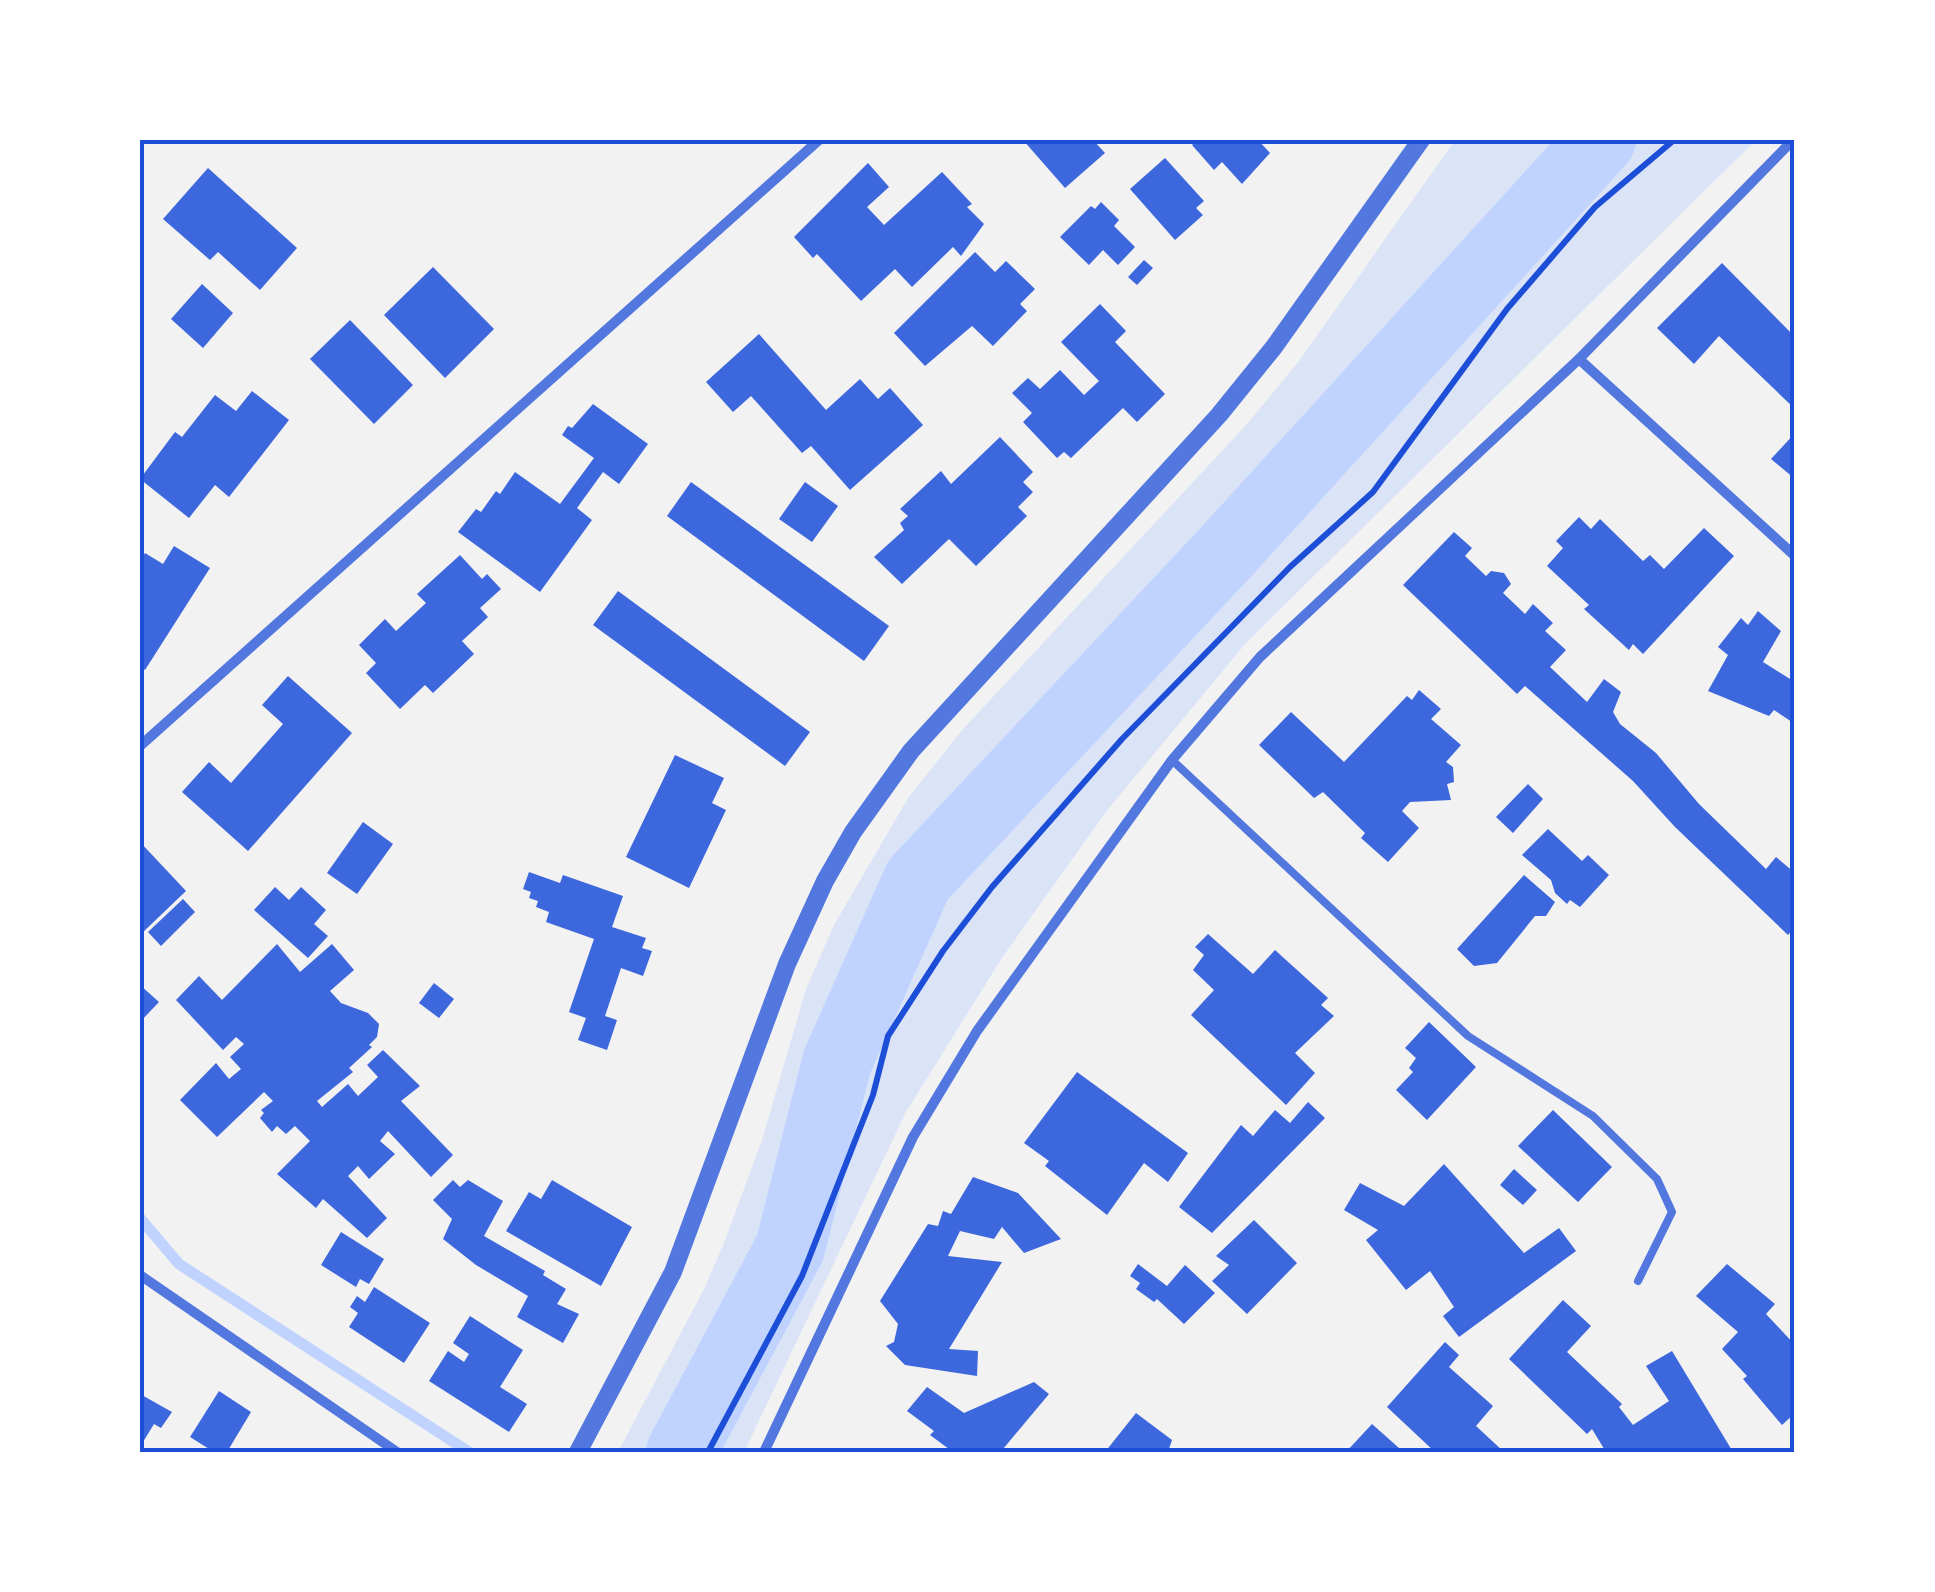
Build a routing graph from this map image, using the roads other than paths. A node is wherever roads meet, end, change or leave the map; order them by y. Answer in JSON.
{"nodes":[{"id":1,"x":819,"y":140,"type":"edge"},
{"id":2,"x":1420,"y":140,"type":"edge"},
{"id":3,"x":1793,"y":140,"type":"edge"},
{"id":4,"x":1579,"y":358,"type":"junction"},
{"id":5,"x":1795,"y":556,"type":"edge"},
{"id":6,"x":140,"y":746,"type":"edge"},
{"id":7,"x":1172,"y":760,"type":"junction"},
{"id":8,"x":140,"y":1276,"type":"edge"},
{"id":9,"x":1638,"y":1280,"type":"dead end"},
{"id":10,"x":396,"y":1452,"type":"edge"},
{"id":11,"x":578,"y":1452,"type":"edge"},
{"id":12,"x":764,"y":1452,"type":"edge"}],
"edges":[{"from":1,"to":6,"type":"street"},
{"from":2,"to":11,"type":"street"},
{"from":3,"to":4,"type":"street"},
{"from":4,"to":5,"type":"street"},
{"from":4,"to":7,"type":"street"},
{"from":7,"to":9,"type":"lane"},
{"from":7,"to":12,"type":"street"},
{"from":8,"to":10,"type":"street"}]}
